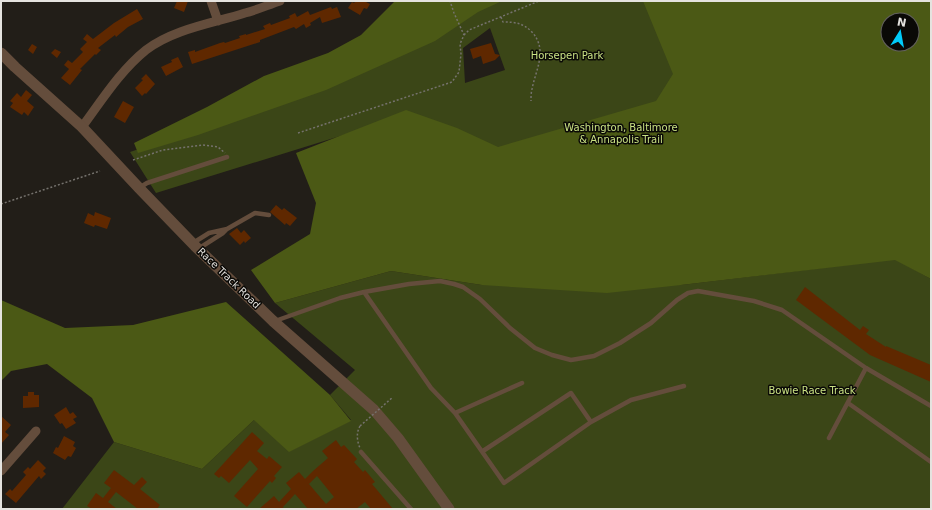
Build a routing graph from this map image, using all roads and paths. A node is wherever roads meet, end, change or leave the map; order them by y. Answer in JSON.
{"nodes":[{"id":1,"x":211,"y":1,"type":"edge"},
{"id":2,"x":280,"y":1,"type":"edge"},
{"id":3,"x":450,"y":1,"type":"edge"},
{"id":4,"x":540,"y":1,"type":"edge"},
{"id":5,"x":501,"y":17,"type":"junction"},
{"id":6,"x":218,"y":21,"type":"junction"},
{"id":7,"x":464,"y":35,"type":"junction"},
{"id":8,"x":1,"y":53,"type":"edge"},
{"id":9,"x":531,"y":101,"type":"dead end"},
{"id":10,"x":82,"y":127,"type":"junction"},
{"id":11,"x":298,"y":133,"type":"dead end"},
{"id":12,"x":228,"y":157,"type":"joint"},
{"id":13,"x":133,"y":160,"type":"dead end"},
{"id":14,"x":100,"y":171,"type":"dead end"},
{"id":15,"x":139,"y":188,"type":"junction"},
{"id":16,"x":1,"y":204,"type":"edge"},
{"id":17,"x":269,"y":215,"type":"dead end"},
{"id":18,"x":227,"y":228,"type":"junction"},
{"id":19,"x":195,"y":246,"type":"junction"},
{"id":20,"x":364,"y":292,"type":"junction"},
{"id":21,"x":274,"y":321,"type":"junction"},
{"id":22,"x":866,"y":368,"type":"junction"},
{"id":23,"x":522,"y":383,"type":"dead end"},
{"id":24,"x":684,"y":386,"type":"dead end"},
{"id":25,"x":393,"y":397,"type":"dead end"},
{"id":26,"x":848,"y":403,"type":"junction"},
{"id":27,"x":931,"y":406,"type":"edge"},
{"id":28,"x":455,"y":413,"type":"junction"},
{"id":29,"x":591,"y":422,"type":"junction"},
{"id":30,"x":36,"y":431,"type":"dead end"},
{"id":31,"x":829,"y":438,"type":"dead end"},
{"id":32,"x":483,"y":451,"type":"junction"},
{"id":33,"x":361,"y":452,"type":"joint"},
{"id":34,"x":931,"y":462,"type":"edge"},
{"id":35,"x":1,"y":471,"type":"edge"},
{"id":36,"x":411,"y":509,"type":"edge"},
{"id":37,"x":449,"y":509,"type":"edge"}],
"edges":[{"from":1,"to":6,"type":"street"},
{"from":2,"to":6,"type":"street"},
{"from":3,"to":7,"type":"path"},
{"from":4,"to":5,"type":"path"},
{"from":5,"to":7,"type":"path"},
{"from":5,"to":9,"type":"path"},
{"from":6,"to":10,"type":"street"},
{"from":7,"to":11,"type":"path"},
{"from":8,"to":10,"type":"street","name":"Race Track Road"},
{"from":10,"to":15,"type":"street","name":"Race Track Road"},
{"from":12,"to":13,"type":"path"},
{"from":12,"to":15,"type":"lane"},
{"from":14,"to":16,"type":"path"},
{"from":15,"to":19,"type":"street","name":"Race Track Road"},
{"from":17,"to":18,"type":"lane"},
{"from":18,"to":19,"type":"lane"},
{"from":18,"to":19,"type":"lane"},
{"from":19,"to":21,"type":"street","name":"Race Track Road"},
{"from":20,"to":21,"type":"lane"},
{"from":20,"to":22,"type":"lane"},
{"from":20,"to":28,"type":"lane"},
{"from":21,"to":37,"type":"street","name":"Race Track Road"},
{"from":22,"to":26,"type":"lane"},
{"from":22,"to":27,"type":"lane"},
{"from":23,"to":28,"type":"lane"},
{"from":24,"to":29,"type":"lane"},
{"from":25,"to":33,"type":"path","bridge":true},
{"from":26,"to":31,"type":"lane"},
{"from":26,"to":34,"type":"lane"},
{"from":28,"to":32,"type":"lane"},
{"from":29,"to":32,"type":"lane"},
{"from":29,"to":32,"type":"lane"},
{"from":30,"to":35,"type":"street"},
{"from":33,"to":36,"type":"lane"}]}
